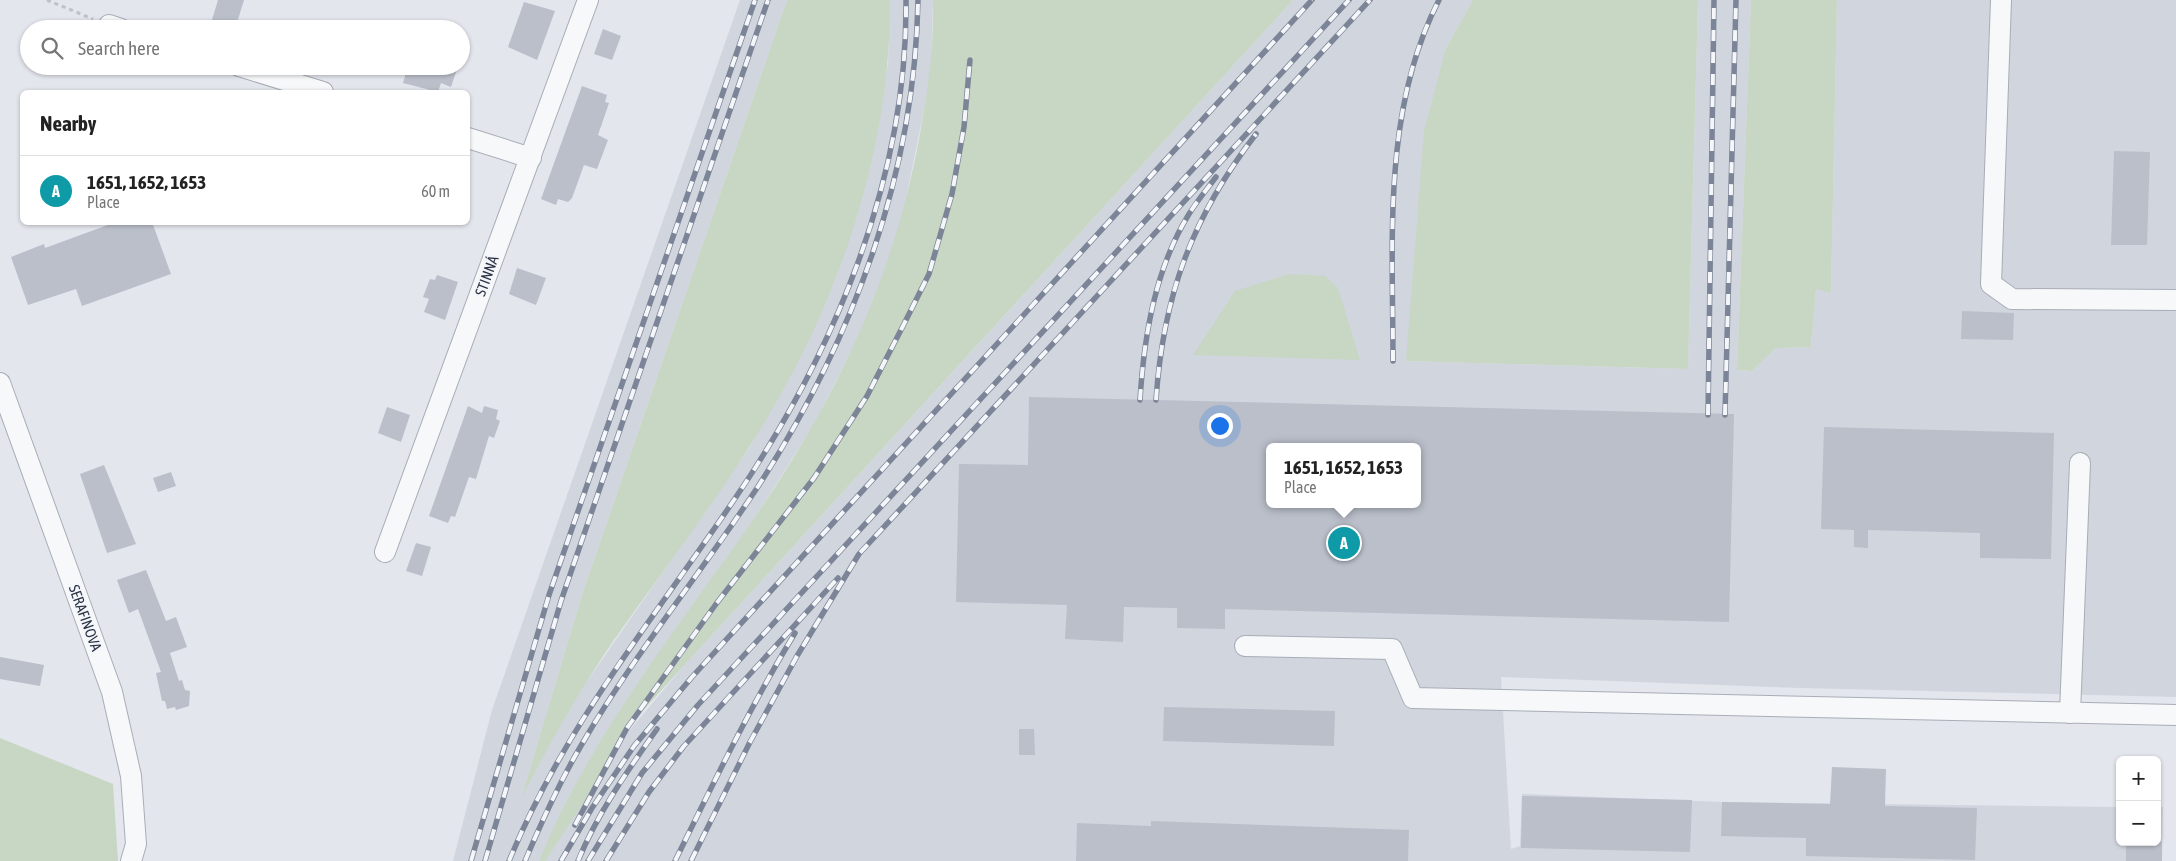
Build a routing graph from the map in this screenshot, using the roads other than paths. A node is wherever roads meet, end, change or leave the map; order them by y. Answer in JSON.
{"nodes":[{"id":1,"x":588,"y":0,"type":"edge"},
{"id":2,"x":2001,"y":0,"type":"edge"},
{"id":3,"x":268,"y":75,"type":"edge"},
{"id":4,"x":316,"y":90,"type":"edge"},
{"id":5,"x":470,"y":139,"type":"edge"},
{"id":6,"x":531,"y":158,"type":"junction"},
{"id":7,"x":2176,"y":300,"type":"edge"},
{"id":8,"x":0,"y":383,"type":"edge"},
{"id":9,"x":2080,"y":463,"type":"dead end"},
{"id":10,"x":385,"y":552,"type":"dead end"},
{"id":11,"x":1245,"y":646,"type":"dead end"},
{"id":12,"x":2070,"y":713,"type":"junction"},
{"id":13,"x":2176,"y":715,"type":"edge"},
{"id":14,"x":131,"y":861,"type":"edge"}],
"edges":[{"from":1,"to":6,"type":"street","name":"STINNÁ"},
{"from":2,"to":7,"type":"street"},
{"from":3,"to":4,"type":"street"},
{"from":5,"to":6,"type":"street"},
{"from":6,"to":10,"type":"street","name":"STINNÁ"},
{"from":8,"to":14,"type":"street","name":"SERAFINOVA"},
{"from":9,"to":12,"type":"street"},
{"from":11,"to":12,"type":"street"},
{"from":12,"to":13,"type":"street"}]}
